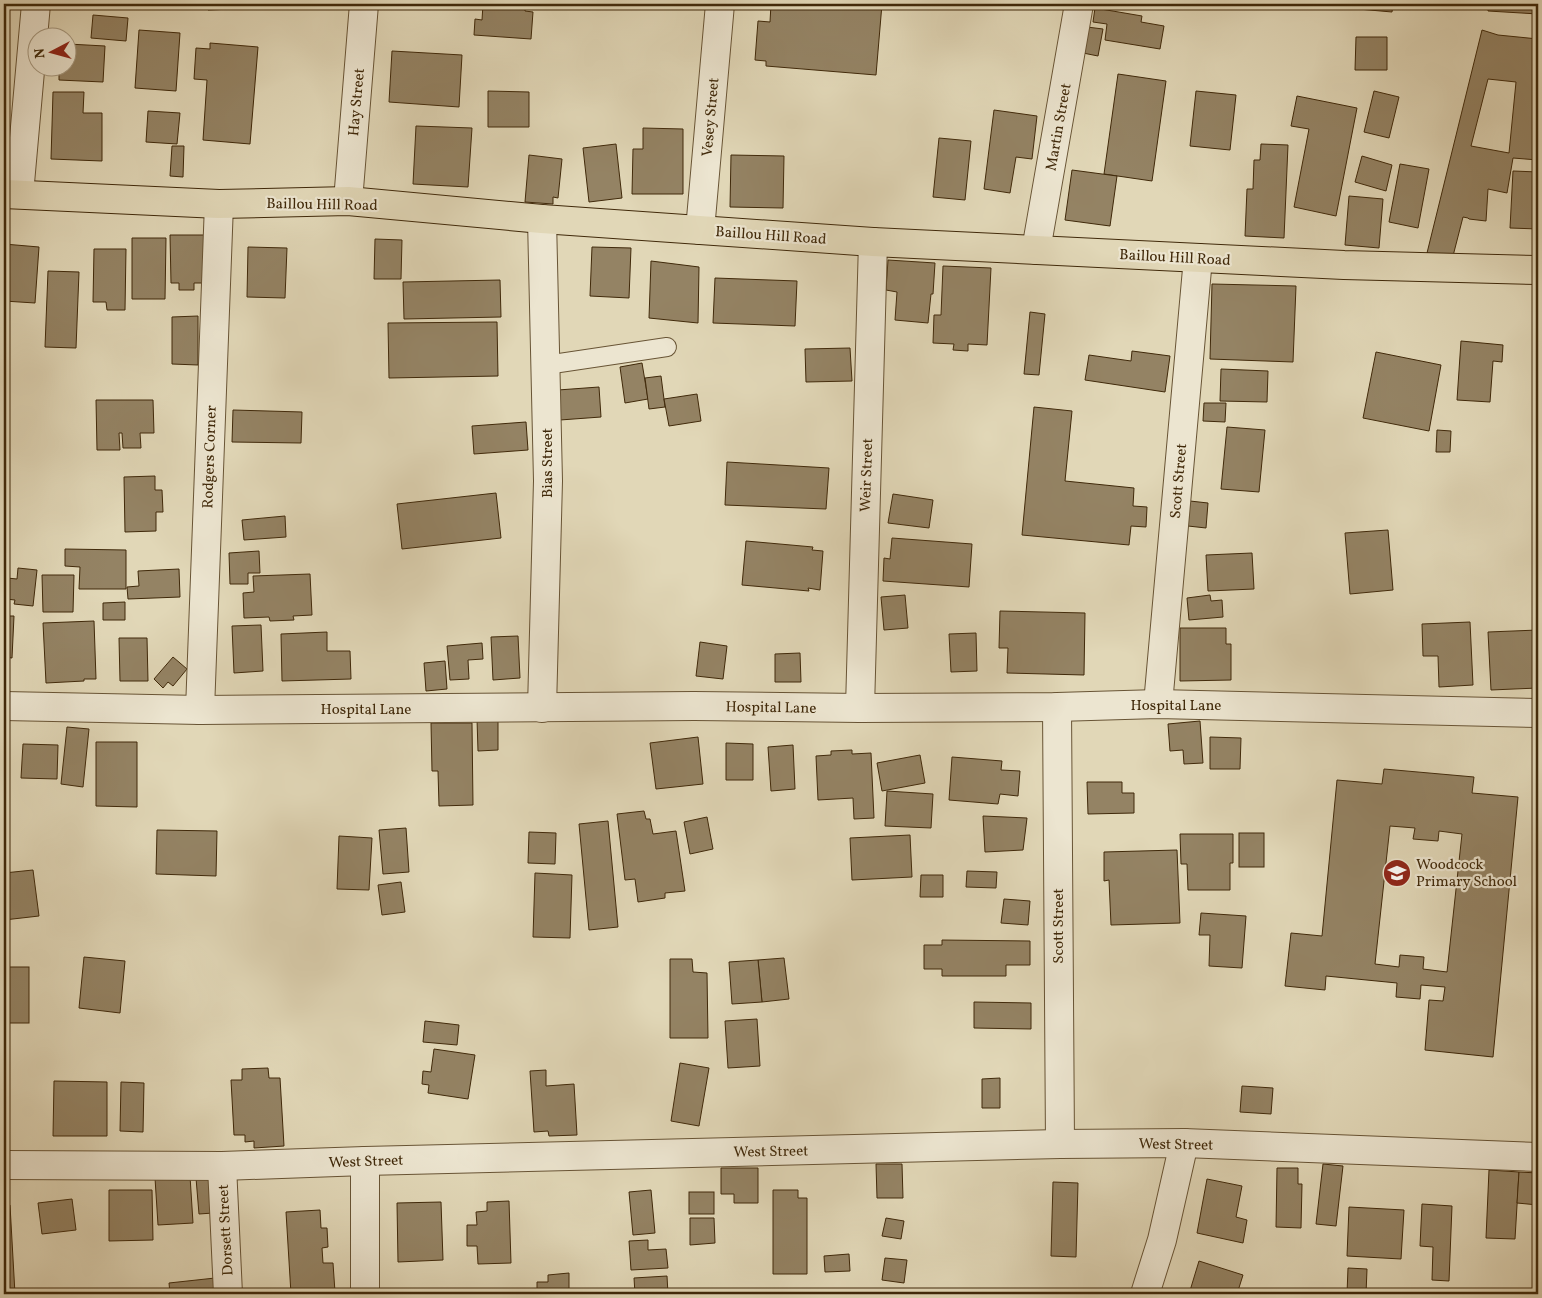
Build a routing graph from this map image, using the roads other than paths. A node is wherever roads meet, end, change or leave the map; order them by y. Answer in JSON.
{"nodes":[{"id":1,"x":36,"y":4,"type":"edge"},
{"id":2,"x":364,"y":4,"type":"edge"},
{"id":3,"x":720,"y":4,"type":"edge"},
{"id":4,"x":1080,"y":4,"type":"edge"},
{"id":5,"x":12,"y":194,"type":"edge"},
{"id":6,"x":348,"y":201,"type":"junction"},
{"id":7,"x":219,"y":204,"type":"junction"},
{"id":8,"x":542,"y":219,"type":"junction"},
{"id":9,"x":700,"y":230,"type":"junction"},
{"id":10,"x":873,"y":242,"type":"junction"},
{"id":11,"x":1036,"y":250,"type":"junction"},
{"id":12,"x":1198,"y":258,"type":"junction"},
{"id":13,"x":1538,"y":270,"type":"edge"},
{"id":14,"x":666,"y":347,"type":"dead end"},
{"id":15,"x":546,"y":365,"type":"junction"},
{"id":16,"x":1158,"y":704,"type":"junction"},
{"id":17,"x":4,"y":706,"type":"edge"},
{"id":18,"x":1056,"y":707,"type":"junction"},
{"id":19,"x":542,"y":708,"type":"junction"},
{"id":20,"x":860,"y":708,"type":"junction"},
{"id":21,"x":200,"y":710,"type":"junction"},
{"id":22,"x":1538,"y":713,"type":"edge"},
{"id":23,"x":1184,"y":1143,"type":"junction"},
{"id":24,"x":1060,"y":1144,"type":"junction"},
{"id":25,"x":1538,"y":1157,"type":"edge"},
{"id":26,"x":364,"y":1161,"type":"junction"},
{"id":27,"x":4,"y":1165,"type":"edge"},
{"id":28,"x":222,"y":1166,"type":"junction"},
{"id":29,"x":228,"y":1294,"type":"edge"},
{"id":30,"x":365,"y":1294,"type":"edge"},
{"id":31,"x":1145,"y":1294,"type":"edge"}],
"edges":[{"from":1,"to":5,"type":"street"},
{"from":2,"to":6,"type":"street","name":"Hay Street"},
{"from":3,"to":9,"type":"street","name":"Vesey Street"},
{"from":4,"to":11,"type":"street","name":"Martin Street"},
{"from":5,"to":7,"type":"main road","name":"Baillou Hill Road"},
{"from":6,"to":7,"type":"main road","name":"Baillou Hill Road"},
{"from":6,"to":8,"type":"main road","name":"Baillou Hill Road"},
{"from":7,"to":21,"type":"street","name":"Rodgers Corner"},
{"from":8,"to":9,"type":"main road","name":"Baillou Hill Road"},
{"from":8,"to":15,"type":"street","name":"Bias Street"},
{"from":9,"to":10,"type":"main road","name":"Baillou Hill Road"},
{"from":10,"to":11,"type":"main road","name":"Baillou Hill Road"},
{"from":10,"to":20,"type":"street","name":"Weir Street"},
{"from":11,"to":12,"type":"main road","name":"Baillou Hill Road"},
{"from":12,"to":13,"type":"main road","name":"Baillou Hill Road"},
{"from":12,"to":16,"type":"street","name":"Scott Street"},
{"from":14,"to":15,"type":"lane"},
{"from":15,"to":19,"type":"street","name":"Bias Street"},
{"from":16,"to":18,"type":"street","name":"Hospital Lane"},
{"from":16,"to":22,"type":"street","name":"Hospital Lane"},
{"from":17,"to":21,"type":"street","name":"Hospital Lane"},
{"from":18,"to":20,"type":"street","name":"Hospital Lane"},
{"from":18,"to":24,"type":"street","name":"Scott Street"},
{"from":19,"to":20,"type":"street","name":"Hospital Lane"},
{"from":19,"to":21,"type":"street","name":"Hospital Lane"},
{"from":23,"to":24,"type":"street","name":"West Street"},
{"from":23,"to":25,"type":"street","name":"West Street"},
{"from":23,"to":31,"type":"street"},
{"from":24,"to":26,"type":"street","name":"West Street"},
{"from":26,"to":28,"type":"street","name":"West Street"},
{"from":26,"to":30,"type":"street"},
{"from":27,"to":28,"type":"street","name":"West Street"},
{"from":28,"to":29,"type":"street","name":"Dorsett Street"}]}
